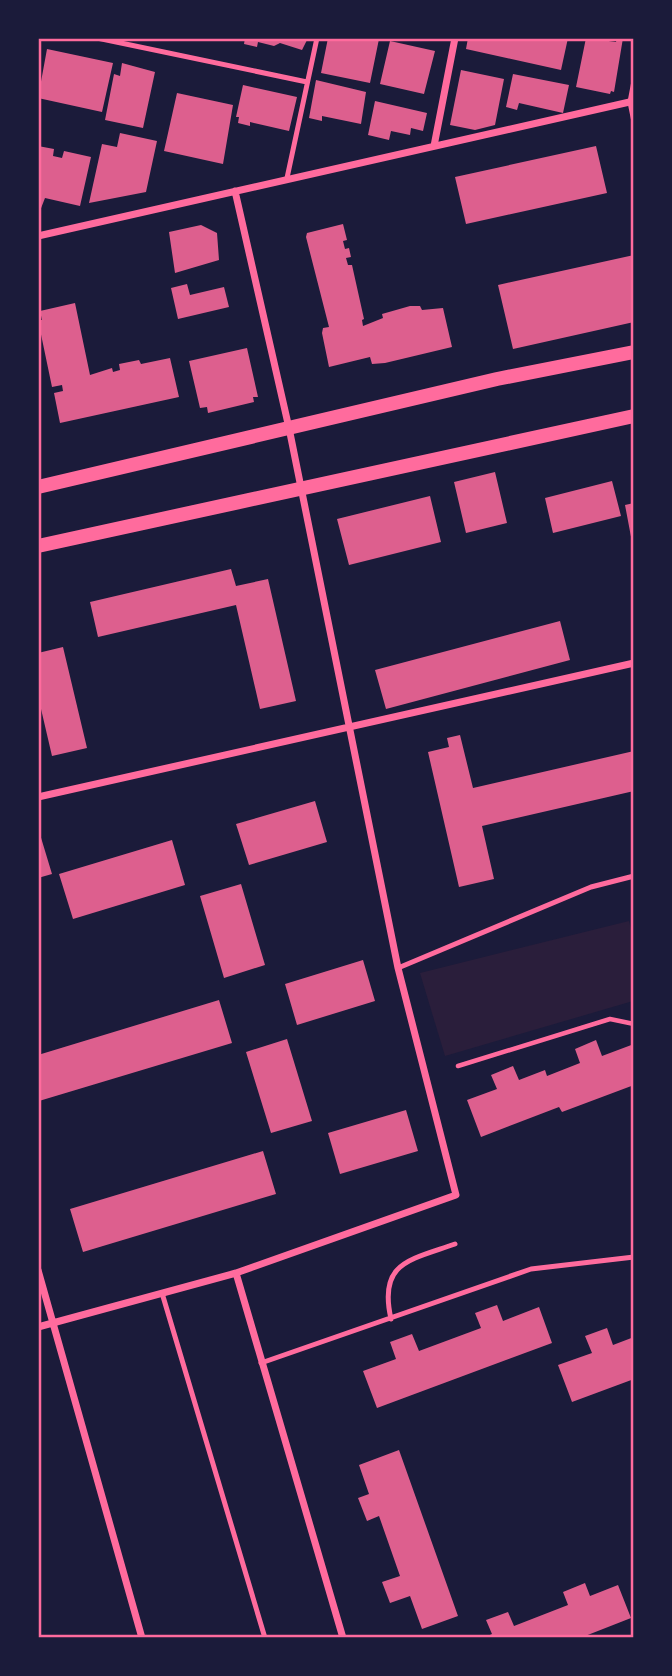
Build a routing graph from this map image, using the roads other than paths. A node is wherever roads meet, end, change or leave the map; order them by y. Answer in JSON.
{"nodes":[{"id":1,"x":97,"y":38,"type":"edge"},
{"id":2,"x":317,"y":38,"type":"edge"},
{"id":3,"x":455,"y":38,"type":"edge"},
{"id":4,"x":634,"y":81,"type":"edge"},
{"id":5,"x":307,"y":82,"type":"junction"},
{"id":6,"x":632,"y":102,"type":"edge"},
{"id":7,"x":634,"y":122,"type":"edge"},
{"id":8,"x":434,"y":146,"type":"junction"},
{"id":9,"x":287,"y":178,"type":"junction"},
{"id":10,"x":235,"y":191,"type":"junction"},
{"id":11,"x":38,"y":236,"type":"edge"},
{"id":12,"x":634,"y":352,"type":"edge"},
{"id":13,"x":634,"y":416,"type":"edge"},
{"id":14,"x":289,"y":428,"type":"junction"},
{"id":15,"x":38,"y":487,"type":"edge"},
{"id":16,"x":301,"y":489,"type":"junction"},
{"id":17,"x":38,"y":546,"type":"edge"},
{"id":18,"x":634,"y":663,"type":"edge"},
{"id":19,"x":351,"y":728,"type":"junction"},
{"id":20,"x":38,"y":797,"type":"edge"},
{"id":21,"x":634,"y":876,"type":"edge"},
{"id":22,"x":398,"y":968,"type":"junction"},
{"id":23,"x":454,"y":1244,"type":"dead end"},
{"id":24,"x":634,"y":1257,"type":"edge"},
{"id":25,"x":38,"y":1270,"type":"edge"},
{"id":26,"x":236,"y":1273,"type":"junction"},
{"id":27,"x":162,"y":1293,"type":"junction"},
{"id":28,"x":391,"y":1319,"type":"junction"},
{"id":29,"x":53,"y":1323,"type":"junction"},
{"id":30,"x":38,"y":1327,"type":"edge"},
{"id":31,"x":261,"y":1363,"type":"junction"},
{"id":32,"x":142,"y":1637,"type":"edge"},
{"id":33,"x":265,"y":1637,"type":"edge"},
{"id":34,"x":343,"y":1637,"type":"edge"}],
"edges":[{"from":1,"to":5,"type":"lane"},
{"from":2,"to":5,"type":"lane"},
{"from":3,"to":8,"type":"street"},
{"from":4,"to":6,"type":"lane"},
{"from":5,"to":9,"type":"lane"},
{"from":6,"to":7,"type":"lane"},
{"from":6,"to":8,"type":"street"},
{"from":8,"to":9,"type":"street"},
{"from":9,"to":10,"type":"street"},
{"from":10,"to":11,"type":"street"},
{"from":10,"to":14,"type":"street"},
{"from":12,"to":14,"type":"main road"},
{"from":13,"to":16,"type":"main road"},
{"from":14,"to":15,"type":"main road"},
{"from":14,"to":16,"type":"street"},
{"from":16,"to":17,"type":"main road"},
{"from":16,"to":19,"type":"street"},
{"from":18,"to":19,"type":"street"},
{"from":19,"to":20,"type":"street"},
{"from":19,"to":22,"type":"street"},
{"from":21,"to":22,"type":"lane"},
{"from":22,"to":26,"type":"street"},
{"from":23,"to":28,"type":"lane"},
{"from":24,"to":28,"type":"lane"},
{"from":25,"to":29,"type":"street"},
{"from":26,"to":27,"type":"street"},
{"from":26,"to":31,"type":"street"},
{"from":27,"to":29,"type":"street"},
{"from":27,"to":33,"type":"lane"},
{"from":28,"to":31,"type":"lane"},
{"from":29,"to":30,"type":"street"},
{"from":29,"to":32,"type":"street"},
{"from":31,"to":34,"type":"street"}]}
